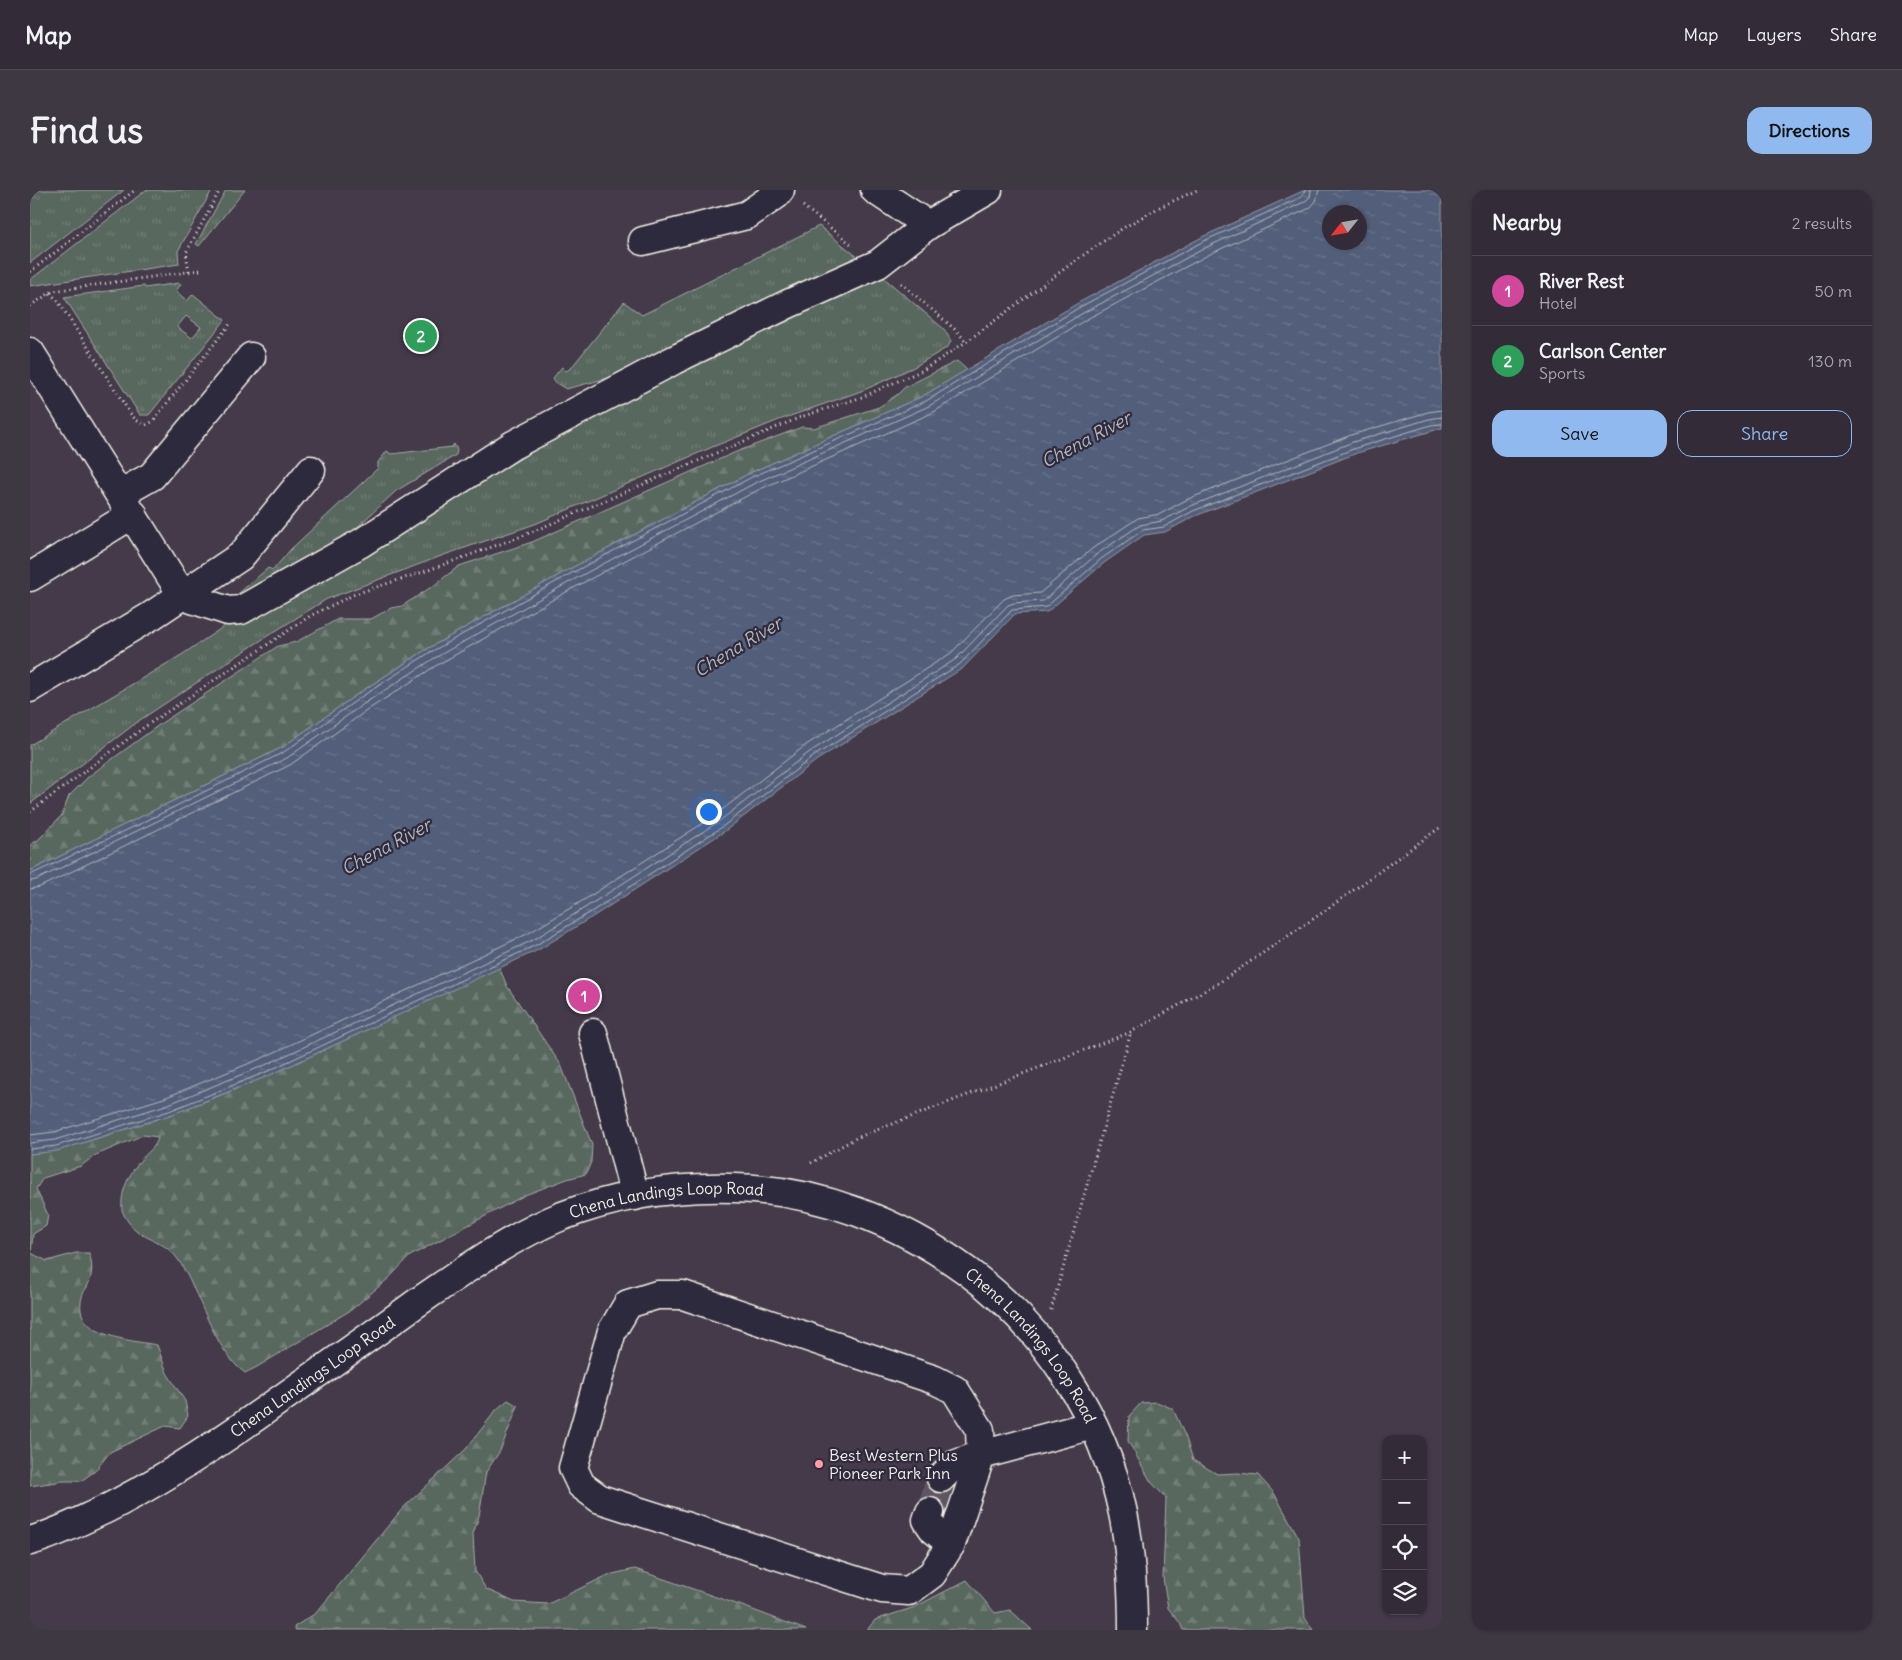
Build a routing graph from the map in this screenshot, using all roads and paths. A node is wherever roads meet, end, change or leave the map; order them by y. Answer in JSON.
{"nodes":[{"id":1,"x":135,"y":190,"type":"edge"},
{"id":2,"x":220,"y":190,"type":"edge"},
{"id":3,"x":875,"y":190,"type":"edge"},
{"id":4,"x":988,"y":190,"type":"edge"},
{"id":5,"x":1197,"y":190,"type":"edge"},
{"id":6,"x":789,"y":196,"type":"edge"},
{"id":7,"x":928,"y":224,"type":"junction"},
{"id":8,"x":643,"y":241,"type":"dead end"},
{"id":9,"x":878,"y":264,"type":"junction"},
{"id":10,"x":202,"y":270,"type":"dead end"},
{"id":11,"x":189,"y":271,"type":"junction"},
{"id":12,"x":30,"y":272,"type":"edge"},
{"id":13,"x":50,"y":293,"type":"junction"},
{"id":14,"x":30,"y":306,"type":"edge"},
{"id":15,"x":230,"y":324,"type":"dead end"},
{"id":16,"x":966,"y":342,"type":"junction"},
{"id":17,"x":30,"y":352,"type":"edge"},
{"id":18,"x":251,"y":357,"type":"dead end"},
{"id":19,"x":311,"y":470,"type":"dead end"},
{"id":20,"x":127,"y":504,"type":"junction"},
{"id":21,"x":30,"y":578,"type":"edge"},
{"id":22,"x":183,"y":596,"type":"junction"},
{"id":23,"x":30,"y":688,"type":"edge"},
{"id":24,"x":30,"y":812,"type":"edge"},
{"id":25,"x":1442,"y":826,"type":"edge"},
{"id":26,"x":593,"y":1032,"type":"dead end"},
{"id":27,"x":1131,"y":1032,"type":"junction"},
{"id":28,"x":811,"y":1163,"type":"dead end"},
{"id":29,"x":634,"y":1196,"type":"junction"},
{"id":30,"x":1051,"y":1313,"type":"dead end"},
{"id":31,"x":1093,"y":1425,"type":"junction"},
{"id":32,"x":981,"y":1455,"type":"junction"},
{"id":33,"x":941,"y":1478,"type":"tunnel mouth"},
{"id":34,"x":930,"y":1512,"type":"tunnel mouth"},
{"id":35,"x":30,"y":1541,"type":"edge"},
{"id":36,"x":951,"y":1544,"type":"junction"},
{"id":37,"x":1133,"y":1630,"type":"edge"}],
"edges":[{"from":1,"to":12,"type":"path"},
{"from":2,"to":11,"type":"path"},
{"from":3,"to":7,"type":"street"},
{"from":4,"to":7,"type":"street"},
{"from":5,"to":16,"type":"path"},
{"from":6,"to":8,"type":"street"},
{"from":6,"to":9,"type":"path"},
{"from":7,"to":9,"type":"street"},
{"from":9,"to":16,"type":"path"},
{"from":9,"to":22,"type":"street"},
{"from":10,"to":11,"type":"path"},
{"from":11,"to":13,"type":"path"},
{"from":13,"to":14,"type":"path"},
{"from":13,"to":15,"type":"path"},
{"from":16,"to":24,"type":"path"},
{"from":17,"to":20,"type":"street"},
{"from":18,"to":20,"type":"street"},
{"from":19,"to":22,"type":"street"},
{"from":20,"to":21,"type":"street"},
{"from":20,"to":22,"type":"street"},
{"from":22,"to":23,"type":"street"},
{"from":25,"to":27,"type":"path"},
{"from":26,"to":29,"type":"street"},
{"from":27,"to":28,"type":"path"},
{"from":27,"to":30,"type":"path"},
{"from":29,"to":31,"type":"street","name":"Chena Landings Loop Road"},
{"from":29,"to":35,"type":"street","name":"Chena Landings Loop Road"},
{"from":31,"to":32,"type":"street"},
{"from":31,"to":37,"type":"street","name":"Chena Landings Loop Road"},
{"from":32,"to":33,"type":"street"},
{"from":32,"to":36,"type":"street"},
{"from":32,"to":36,"type":"street"},
{"from":34,"to":36,"type":"street"}]}
